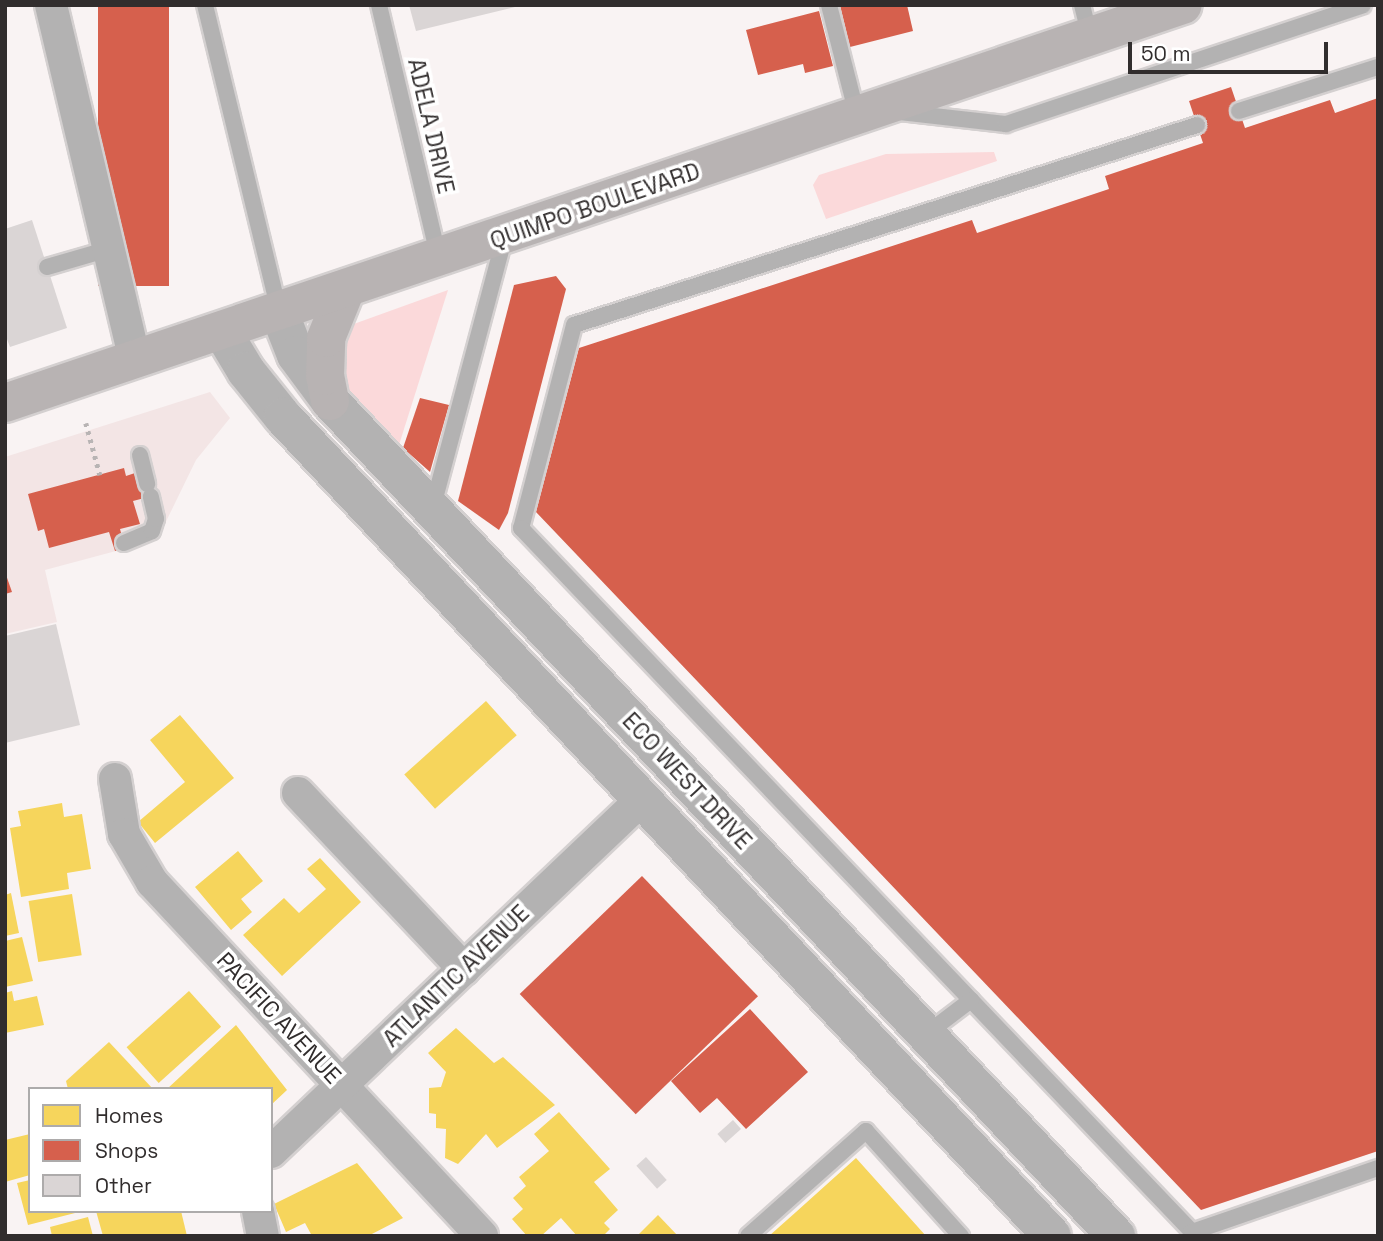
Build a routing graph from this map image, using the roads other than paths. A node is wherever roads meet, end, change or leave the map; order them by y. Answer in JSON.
{"nodes":[{"id":1,"x":51,"y":5,"type":"edge"},
{"id":2,"x":205,"y":5,"type":"edge"},
{"id":3,"x":379,"y":5,"type":"edge"},
{"id":4,"x":830,"y":5,"type":"edge"},
{"id":5,"x":1183,"y":5,"type":"edge"},
{"id":6,"x":1363,"y":5,"type":"edge"},
{"id":7,"x":1086,"y":21,"type":"edge"},
{"id":8,"x":1378,"y":66,"type":"edge"},
{"id":9,"x":1239,"y":111,"type":"dead end"},
{"id":10,"x":868,"y":113,"type":"junction"},
{"id":11,"x":1197,"y":125,"type":"dead end"},
{"id":12,"x":505,"y":236,"type":"junction"},
{"id":13,"x":108,"y":249,"type":"junction"},
{"id":14,"x":439,"y":258,"type":"junction"},
{"id":15,"x":47,"y":267,"type":"dead end"},
{"id":16,"x":346,"y":289,"type":"junction"},
{"id":17,"x":279,"y":312,"type":"junction"},
{"id":18,"x":222,"y":331,"type":"junction"},
{"id":19,"x":135,"y":360,"type":"junction"},
{"id":20,"x":330,"y":401,"type":"junction"},
{"id":21,"x":5,"y":403,"type":"edge"},
{"id":22,"x":139,"y":455,"type":"dead end"},
{"id":23,"x":433,"y":508,"type":"junction"},
{"id":24,"x":396,"y":538,"type":"junction"},
{"id":25,"x":124,"y":542,"type":"dead end"},
{"id":26,"x":675,"y":768,"type":"junction"},
{"id":27,"x":115,"y":779,"type":"dead end"},
{"id":28,"x":298,"y":793,"type":"dead end"},
{"id":29,"x":641,"y":800,"type":"junction"},
{"id":30,"x":464,"y":969,"type":"junction"},
{"id":31,"x":971,"y":1000,"type":"junction"},
{"id":32,"x":924,"y":1035,"type":"junction"},
{"id":33,"x":889,"y":1066,"type":"junction"},
{"id":34,"x":342,"y":1085,"type":"junction"},
{"id":35,"x":273,"y":1150,"type":"edge"},
{"id":36,"x":1378,"y":1168,"type":"edge"},
{"id":37,"x":258,"y":1213,"type":"edge"},
{"id":38,"x":263,"y":1236,"type":"edge"},
{"id":39,"x":482,"y":1236,"type":"edge"},
{"id":40,"x":748,"y":1236,"type":"edge"},
{"id":41,"x":961,"y":1236,"type":"edge"},
{"id":42,"x":1052,"y":1236,"type":"edge"},
{"id":43,"x":1116,"y":1236,"type":"edge"}],
"edges":[{"from":1,"to":13,"type":"street"},
{"from":2,"to":17,"type":"lane"},
{"from":3,"to":14,"type":"lane","name":"ADELA DRIVE"},
{"from":4,"to":10,"type":"lane"},
{"from":5,"to":7,"type":"main road","name":"QUIMPO BOULEVARD"},
{"from":6,"to":10,"type":"lane"},
{"from":7,"to":10,"type":"main road","name":"QUIMPO BOULEVARD"},
{"from":8,"to":9,"type":"lane"},
{"from":10,"to":12,"type":"main road","name":"QUIMPO BOULEVARD"},
{"from":11,"to":31,"type":"lane"},
{"from":12,"to":14,"type":"main road","name":"QUIMPO BOULEVARD"},
{"from":12,"to":23,"type":"lane"},
{"from":13,"to":15,"type":"lane"},
{"from":13,"to":19,"type":"street"},
{"from":14,"to":16,"type":"main road","name":"QUIMPO BOULEVARD"},
{"from":16,"to":17,"type":"main road","name":"QUIMPO BOULEVARD"},
{"from":16,"to":20,"type":"main road"},
{"from":17,"to":18,"type":"main road","name":"QUIMPO BOULEVARD"},
{"from":17,"to":20,"type":"street","name":"ECO WEST DRIVE"},
{"from":18,"to":19,"type":"main road","name":"QUIMPO BOULEVARD"},
{"from":18,"to":24,"type":"street","name":"ECO WEST DRIVE"},
{"from":19,"to":21,"type":"main road","name":"QUIMPO BOULEVARD"},
{"from":20,"to":23,"type":"street","name":"ECO WEST DRIVE"},
{"from":22,"to":25,"type":"lane"},
{"from":23,"to":24,"type":"street"},
{"from":23,"to":26,"type":"street","name":"ECO WEST DRIVE"},
{"from":24,"to":29,"type":"street","name":"ECO WEST DRIVE"},
{"from":26,"to":29,"type":"street"},
{"from":26,"to":32,"type":"street","name":"ECO WEST DRIVE"},
{"from":27,"to":34,"type":"street","name":"PACIFIC AVENUE"},
{"from":28,"to":30,"type":"street"},
{"from":29,"to":30,"type":"street","name":"ATLANTIC AVENUE"},
{"from":29,"to":33,"type":"street","name":"ECO WEST DRIVE"},
{"from":30,"to":34,"type":"street","name":"ATLANTIC AVENUE"},
{"from":31,"to":32,"type":"lane"},
{"from":31,"to":36,"type":"lane"},
{"from":32,"to":33,"type":"street"},
{"from":32,"to":43,"type":"street","name":"ECO WEST DRIVE"},
{"from":33,"to":42,"type":"street","name":"ECO WEST DRIVE"},
{"from":34,"to":35,"type":"street","name":"ATLANTIC AVENUE"},
{"from":34,"to":39,"type":"street","name":"PACIFIC AVENUE"},
{"from":37,"to":38,"type":"street"},
{"from":40,"to":41,"type":"lane"}]}
